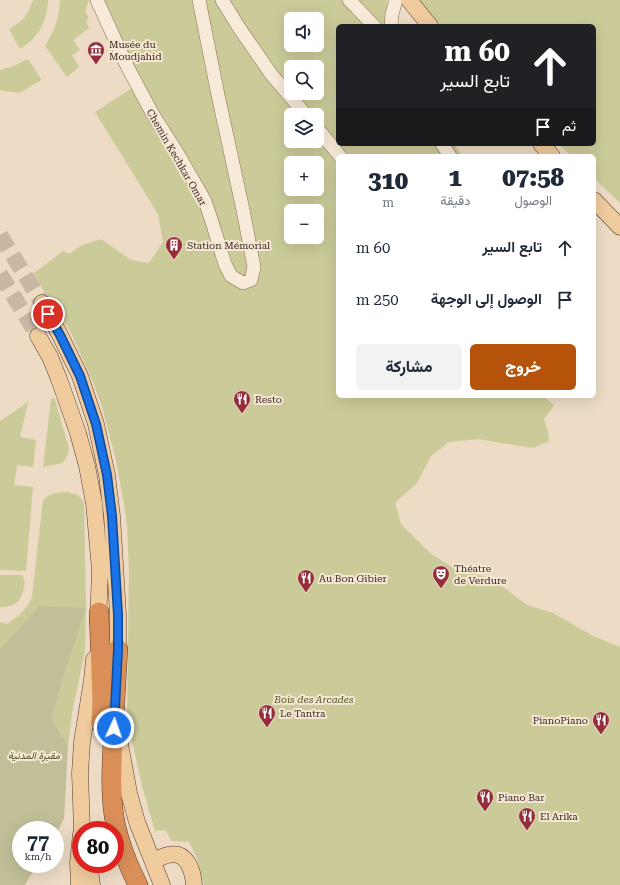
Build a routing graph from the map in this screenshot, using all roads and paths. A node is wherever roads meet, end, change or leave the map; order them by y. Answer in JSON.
{"nodes":[{"id":1,"x":97,"y":0,"type":"edge"},
{"id":2,"x":199,"y":0,"type":"edge"},
{"id":3,"x":222,"y":0,"type":"edge"},
{"id":4,"x":349,"y":0,"type":"edge"},
{"id":5,"x":396,"y":0,"type":"edge"},
{"id":6,"x":409,"y":0,"type":"edge"},
{"id":7,"x":372,"y":24,"type":"edge"},
{"id":8,"x":391,"y":24,"type":"edge"},
{"id":9,"x":428,"y":24,"type":"edge"},
{"id":10,"x":300,"y":108,"type":"edge"},
{"id":11,"x":324,"y":137,"type":"edge"},
{"id":12,"x":543,"y":146,"type":"edge"},
{"id":13,"x":338,"y":154,"type":"edge"},
{"id":14,"x":550,"y":154,"type":"edge"},
{"id":15,"x":596,"y":202,"type":"edge"},
{"id":16,"x":620,"y":228,"type":"edge"},
{"id":17,"x":42,"y":303,"type":"tunnel mouth"},
{"id":18,"x":38,"y":336,"type":"tunnel mouth"},
{"id":19,"x":99,"y":612,"type":"junction"},
{"id":20,"x":118,"y":649,"type":"junction"},
{"id":21,"x":82,"y":821,"type":"edge"},
{"id":22,"x":105,"y":821,"type":"edge"},
{"id":23,"x":153,"y":861,"type":"junction"},
{"id":24,"x":78,"y":873,"type":"edge"},
{"id":25,"x":90,"y":873,"type":"edge"},
{"id":26,"x":120,"y":873,"type":"edge"},
{"id":27,"x":79,"y":885,"type":"edge"},
{"id":28,"x":92,"y":885,"type":"edge"},
{"id":29,"x":125,"y":885,"type":"edge"},
{"id":30,"x":138,"y":885,"type":"edge"},
{"id":31,"x":162,"y":885,"type":"edge"},
{"id":32,"x":194,"y":885,"type":"edge"}],
"edges":[{"from":1,"to":2,"type":"street","name":"Chemin Kechkar Omar"},
{"from":3,"to":10,"type":"street"},
{"from":4,"to":7,"type":"street"},
{"from":5,"to":8,"type":"street"},
{"from":6,"to":9,"type":"main road"},
{"from":11,"to":13,"type":"street"},
{"from":12,"to":14,"type":"main road"},
{"from":15,"to":16,"type":"main road"},
{"from":17,"to":20,"type":"main road"},
{"from":18,"to":19,"type":"main road"},
{"from":19,"to":21,"type":"main road"},
{"from":19,"to":22,"type":"highway"},
{"from":20,"to":23,"type":"main road"},
{"from":20,"to":30,"type":"highway"},
{"from":23,"to":31,"type":"main road"},
{"from":23,"to":32,"type":"main road"},
{"from":24,"to":27,"type":"main road"},
{"from":25,"to":28,"type":"main road"},
{"from":26,"to":29,"type":"highway"}]}
